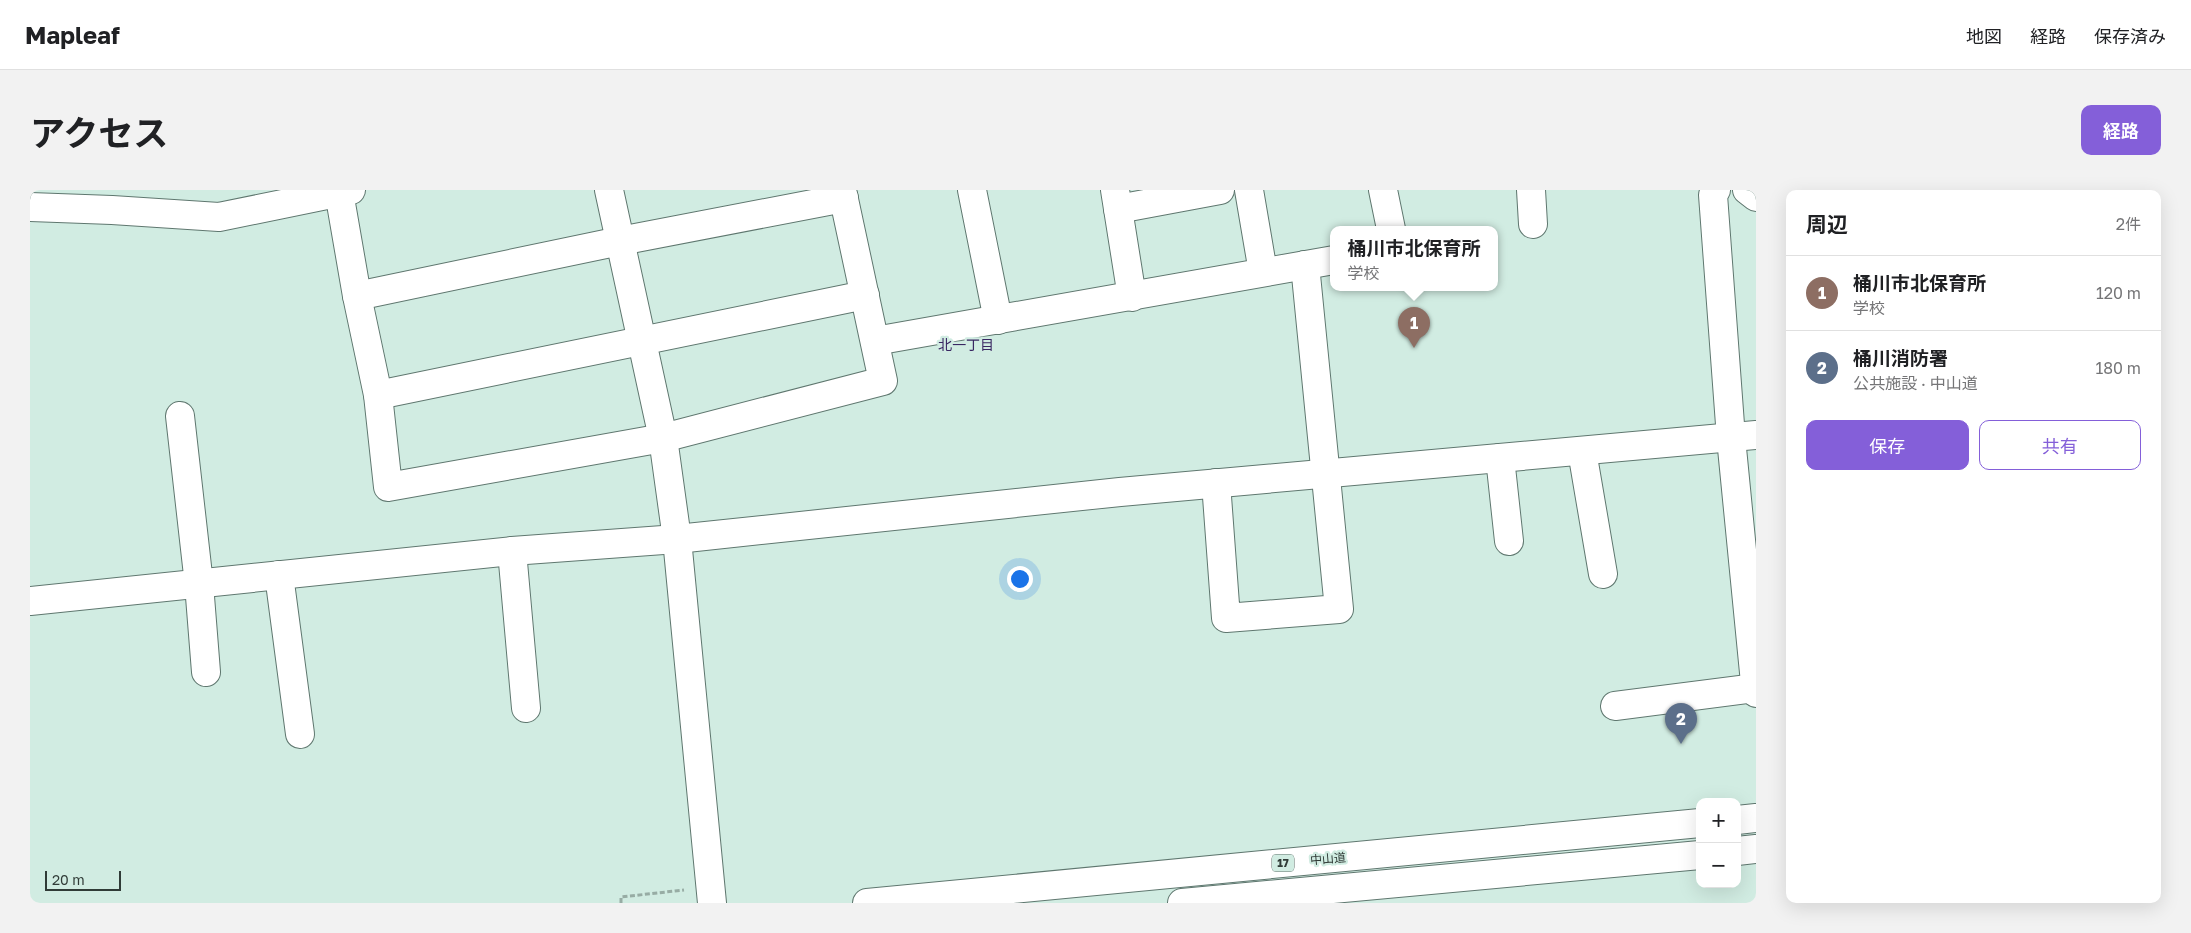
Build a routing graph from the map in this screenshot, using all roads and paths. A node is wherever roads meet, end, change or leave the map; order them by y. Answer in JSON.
{"nodes":[{"id":1,"x":609,"y":190,"type":"edge"},
{"id":2,"x":972,"y":190,"type":"edge"},
{"id":3,"x":1220,"y":190,"type":"edge"},
{"id":4,"x":1249,"y":190,"type":"edge"},
{"id":5,"x":1382,"y":190,"type":"edge"},
{"id":6,"x":1531,"y":190,"type":"edge"},
{"id":7,"x":1716,"y":190,"type":"edge"},
{"id":8,"x":1747,"y":190,"type":"edge"},
{"id":9,"x":345,"y":191,"type":"edge"},
{"id":10,"x":843,"y":194,"type":"edge"},
{"id":11,"x":1756,"y":197,"type":"edge"},
{"id":12,"x":1117,"y":200,"type":"edge"},
{"id":13,"x":30,"y":207,"type":"edge"},
{"id":14,"x":1534,"y":224,"type":"dead end"},
{"id":15,"x":1390,"y":226,"type":"edge"},
{"id":16,"x":620,"y":241,"type":"junction"},
{"id":17,"x":1330,"y":261,"type":"edge"},
{"id":18,"x":1305,"y":265,"type":"junction"},
{"id":19,"x":1263,"y":272,"type":"junction"},
{"id":20,"x":865,"y":295,"type":"junction"},
{"id":21,"x":357,"y":296,"type":"junction"},
{"id":22,"x":1132,"y":297,"type":"junction"},
{"id":23,"x":998,"y":320,"type":"junction"},
{"id":24,"x":875,"y":341,"type":"junction"},
{"id":25,"x":642,"y":342,"type":"junction"},
{"id":26,"x":378,"y":395,"type":"junction"},
{"id":27,"x":180,"y":416,"type":"dead end"},
{"id":28,"x":1743,"y":437,"type":"edge"},
{"id":29,"x":663,"y":438,"type":"junction"},
{"id":30,"x":1582,"y":451,"type":"junction"},
{"id":31,"x":1500,"y":458,"type":"junction"},
{"id":32,"x":1326,"y":474,"type":"junction"},
{"id":33,"x":1216,"y":483,"type":"junction"},
{"id":34,"x":677,"y":539,"type":"junction"},
{"id":35,"x":1509,"y":541,"type":"dead end"},
{"id":36,"x":512,"y":551,"type":"junction"},
{"id":37,"x":1603,"y":574,"type":"dead end"},
{"id":38,"x":279,"y":575,"type":"junction"},
{"id":39,"x":199,"y":584,"type":"junction"},
{"id":40,"x":30,"y":601,"type":"edge"},
{"id":41,"x":206,"y":672,"type":"dead end"},
{"id":42,"x":1756,"y":688,"type":"edge"},
{"id":43,"x":1756,"y":693,"type":"edge"},
{"id":44,"x":1615,"y":706,"type":"dead end"},
{"id":45,"x":526,"y":708,"type":"dead end"},
{"id":46,"x":300,"y":734,"type":"dead end"},
{"id":47,"x":1756,"y":818,"type":"edge"},
{"id":48,"x":1741,"y":820,"type":"edge"},
{"id":49,"x":1696,"y":823,"type":"edge"},
{"id":50,"x":1756,"y":849,"type":"edge"},
{"id":51,"x":1741,"y":851,"type":"edge"},
{"id":52,"x":1696,"y":854,"type":"edge"},
{"id":53,"x":684,"y":890,"type":"dead end"},
{"id":54,"x":621,"y":903,"type":"edge"},
{"id":55,"x":712,"y":903,"type":"edge"},
{"id":56,"x":867,"y":903,"type":"edge"},
{"id":57,"x":1182,"y":903,"type":"edge"}],
"edges":[{"from":1,"to":16,"type":"main road"},
{"from":2,"to":23,"type":"main road"},
{"from":3,"to":12,"type":"main road"},
{"from":4,"to":19,"type":"main road"},
{"from":5,"to":15,"type":"main road"},
{"from":6,"to":14,"type":"main road"},
{"from":7,"to":28,"type":"main road"},
{"from":8,"to":11,"type":"main road"},
{"from":9,"to":13,"type":"main road"},
{"from":9,"to":21,"type":"main road"},
{"from":10,"to":16,"type":"main road"},
{"from":10,"to":20,"type":"main road"},
{"from":12,"to":22,"type":"main road"},
{"from":16,"to":21,"type":"main road"},
{"from":16,"to":25,"type":"main road"},
{"from":17,"to":18,"type":"main road"},
{"from":18,"to":19,"type":"main road"},
{"from":18,"to":32,"type":"main road"},
{"from":19,"to":22,"type":"main road"},
{"from":20,"to":24,"type":"main road"},
{"from":20,"to":25,"type":"main road"},
{"from":21,"to":26,"type":"main road"},
{"from":22,"to":23,"type":"main road"},
{"from":23,"to":24,"type":"main road"},
{"from":24,"to":29,"type":"main road"},
{"from":25,"to":26,"type":"main road"},
{"from":25,"to":29,"type":"main road"},
{"from":26,"to":29,"type":"main road"},
{"from":27,"to":39,"type":"main road"},
{"from":28,"to":30,"type":"main road"},
{"from":28,"to":42,"type":"main road"},
{"from":29,"to":34,"type":"main road"},
{"from":30,"to":31,"type":"main road"},
{"from":30,"to":37,"type":"main road"},
{"from":31,"to":32,"type":"main road"},
{"from":31,"to":35,"type":"main road"},
{"from":32,"to":33,"type":"main road"},
{"from":32,"to":33,"type":"main road"},
{"from":33,"to":34,"type":"main road"},
{"from":34,"to":36,"type":"main road"},
{"from":34,"to":55,"type":"main road"},
{"from":36,"to":38,"type":"main road"},
{"from":36,"to":45,"type":"main road"},
{"from":38,"to":39,"type":"main road"},
{"from":38,"to":46,"type":"main road"},
{"from":39,"to":40,"type":"main road"},
{"from":39,"to":41,"type":"main road"},
{"from":42,"to":43,"type":"main road"},
{"from":42,"to":44,"type":"main road"},
{"from":47,"to":48,"type":"main road"},
{"from":49,"to":56,"type":"main road","name":"中山道","number":"17"},
{"from":50,"to":51,"type":"main road"},
{"from":52,"to":57,"type":"main road"},
{"from":53,"to":54,"type":"path"}]}
